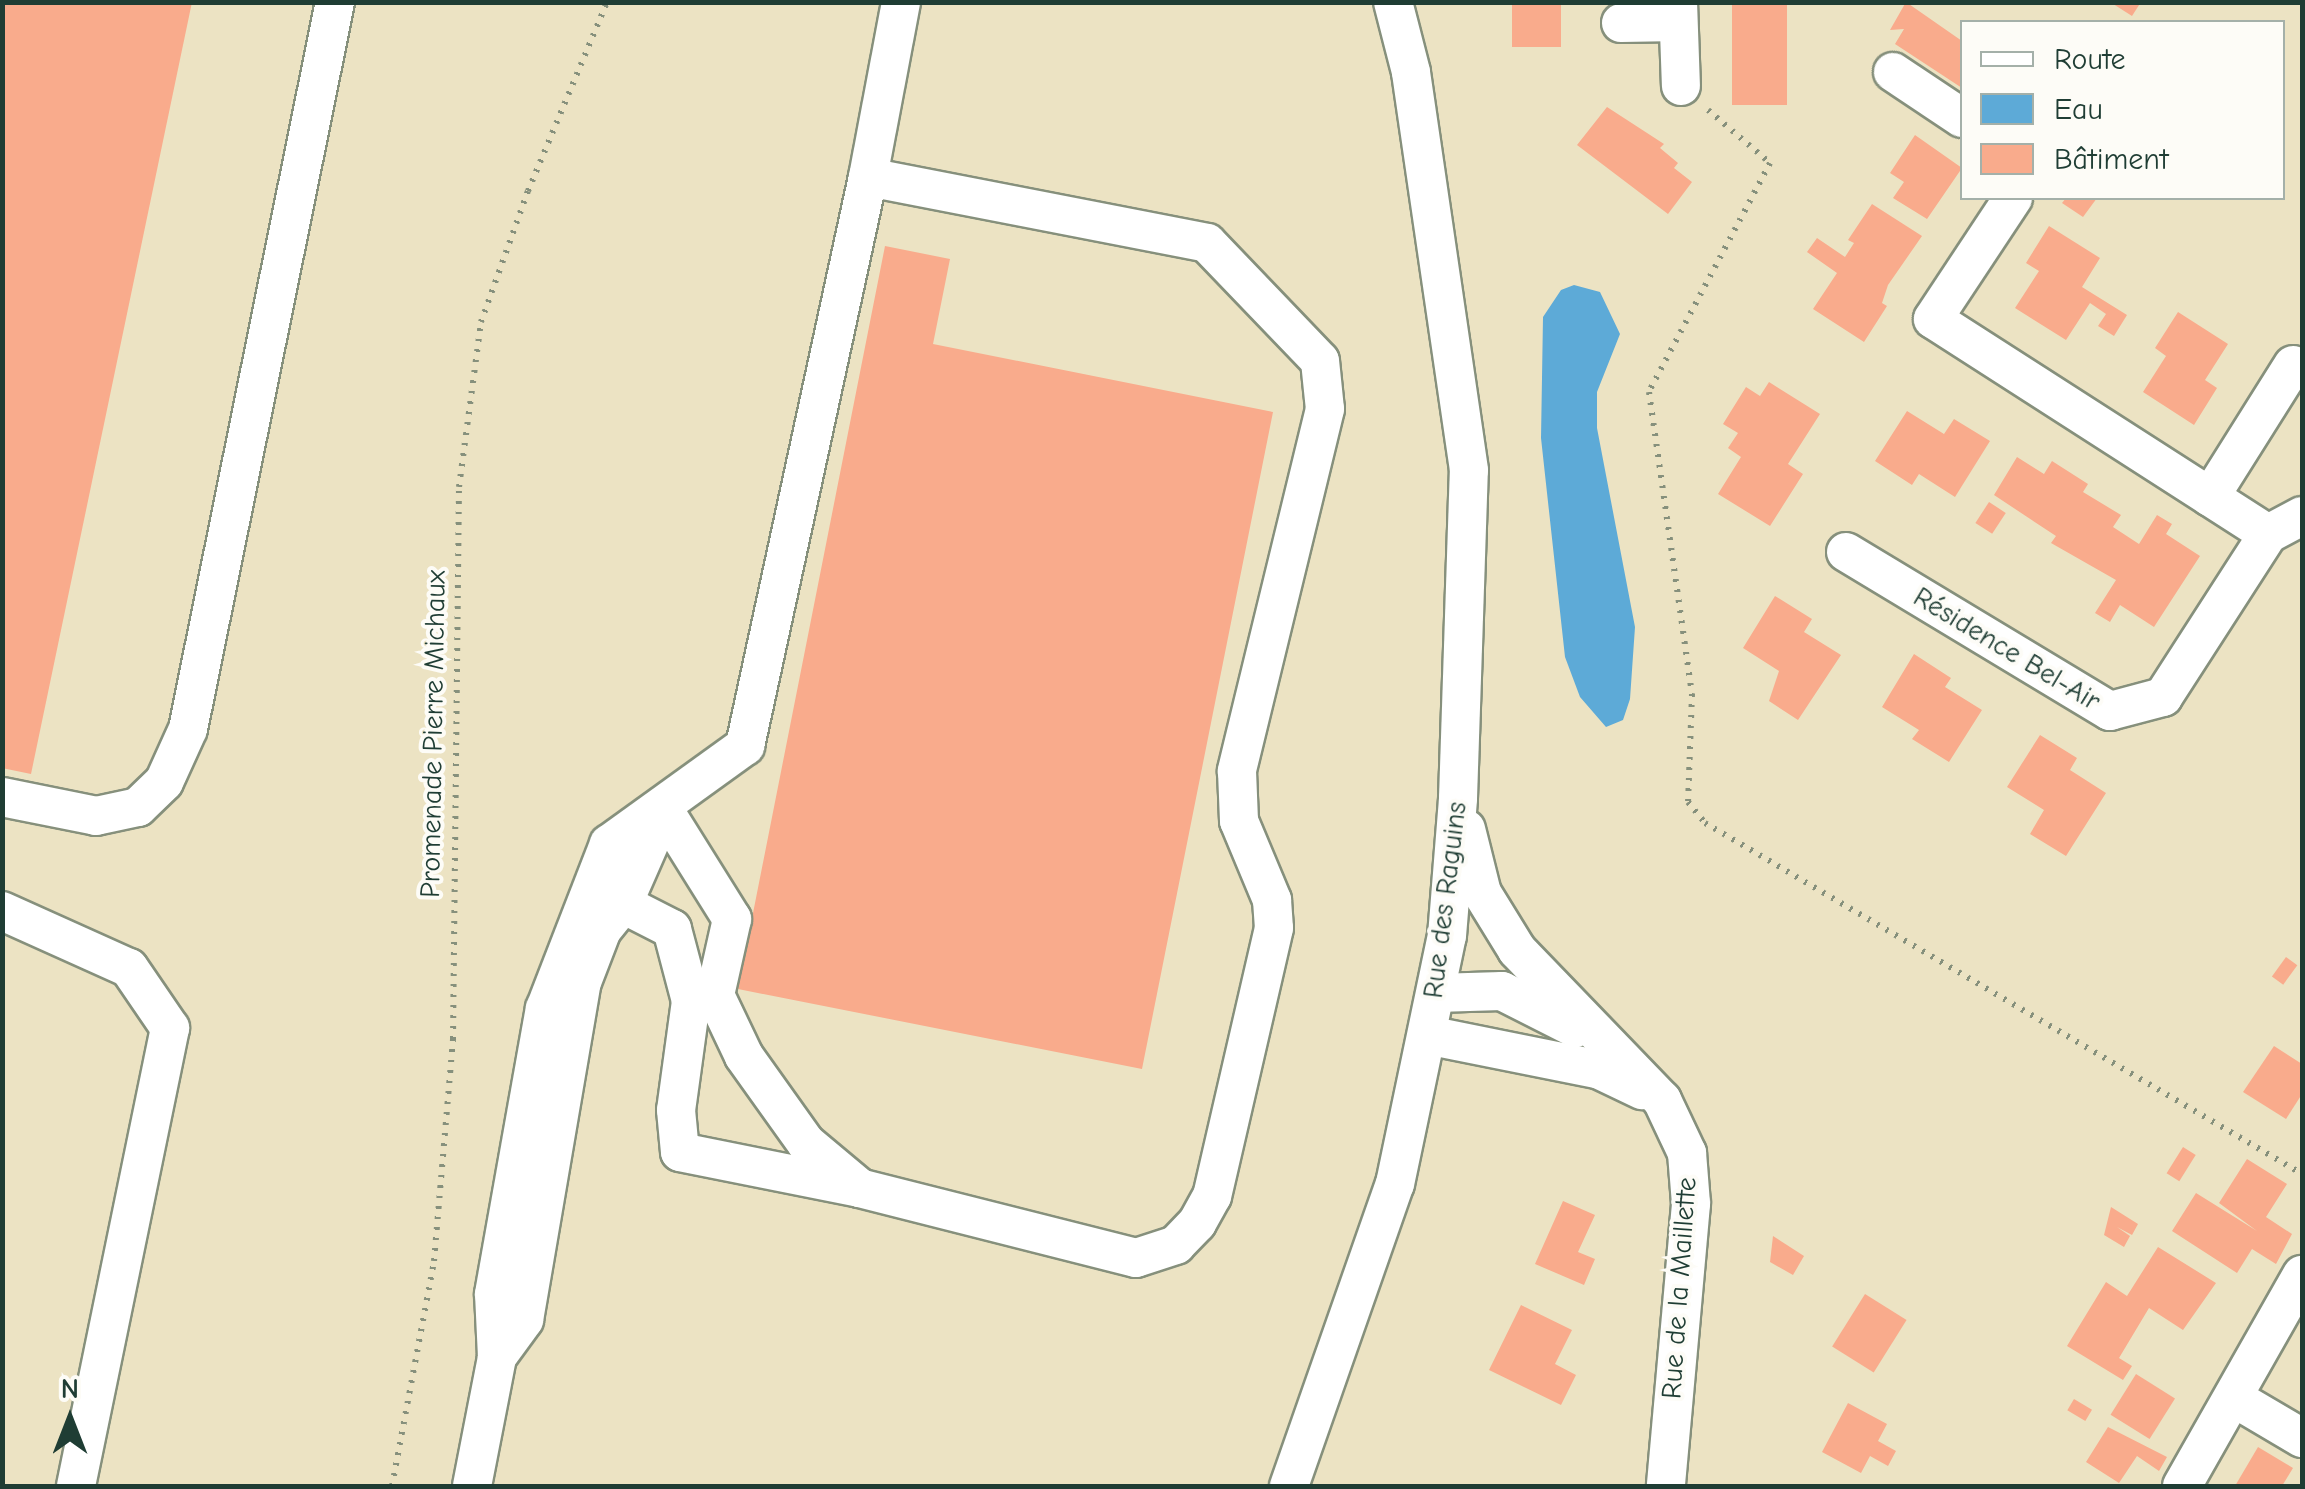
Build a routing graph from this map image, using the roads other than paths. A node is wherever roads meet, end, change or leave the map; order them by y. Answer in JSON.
{"nodes":[{"id":1,"x":336,"y":2,"type":"edge"},
{"id":2,"x":901,"y":2,"type":"edge"},
{"id":3,"x":1394,"y":2,"type":"edge"},
{"id":4,"x":1678,"y":12,"type":"edge"},
{"id":5,"x":1621,"y":22,"type":"dead end"},
{"id":6,"x":1893,"y":72,"type":"dead end"},
{"id":7,"x":1681,"y":86,"type":"road end"},
{"id":8,"x":1960,"y":117,"type":"edge"},
{"id":9,"x":868,"y":176,"type":"junction"},
{"id":10,"x":2012,"y":200,"type":"edge"},
{"id":11,"x":2292,"y":365,"type":"dead end"},
{"id":12,"x":2210,"y":497,"type":"junction"},
{"id":13,"x":2302,"y":516,"type":"edge"},
{"id":14,"x":2268,"y":534,"type":"junction"},
{"id":15,"x":1846,"y":552,"type":"dead end"},
{"id":16,"x":2,"y":797,"type":"edge"},
{"id":17,"x":1458,"y":798,"type":"junction"},
{"id":18,"x":664,"y":810,"type":"junction"},
{"id":19,"x":623,"y":904,"type":"junction"},
{"id":20,"x":2,"y":911,"type":"edge"},
{"id":21,"x":1436,"y":993,"type":"junction"},
{"id":22,"x":1427,"y":1035,"type":"junction"},
{"id":23,"x":1619,"y":1056,"type":"junction"},
{"id":24,"x":1662,"y":1100,"type":"junction"},
{"id":25,"x":860,"y":1188,"type":"junction"},
{"id":26,"x":2302,"y":1275,"type":"edge"},
{"id":27,"x":496,"y":1358,"type":"junction"},
{"id":28,"x":2234,"y":1398,"type":"junction"},
{"id":29,"x":2302,"y":1438,"type":"edge"},
{"id":30,"x":76,"y":1486,"type":"edge"},
{"id":31,"x":472,"y":1486,"type":"edge"},
{"id":32,"x":1288,"y":1486,"type":"edge"},
{"id":33,"x":1666,"y":1486,"type":"edge"},
{"id":34,"x":2182,"y":1486,"type":"edge"}],
"edges":[{"from":1,"to":16,"type":"street"},
{"from":2,"to":9,"type":"street"},
{"from":3,"to":17,"type":"street","name":"Rue des Raguins"},
{"from":4,"to":5,"type":"street"},
{"from":4,"to":7,"type":"street"},
{"from":6,"to":8,"type":"street"},
{"from":9,"to":18,"type":"street"},
{"from":9,"to":25,"type":"street"},
{"from":10,"to":12,"type":"street"},
{"from":11,"to":12,"type":"street"},
{"from":12,"to":14,"type":"street"},
{"from":13,"to":14,"type":"street","name":"Résidence Bel-Air"},
{"from":14,"to":15,"type":"street","name":"Résidence Bel-Air"},
{"from":17,"to":21,"type":"street","name":"Rue des Raguins"},
{"from":17,"to":23,"type":"street"},
{"from":18,"to":19,"type":"street"},
{"from":18,"to":25,"type":"street"},
{"from":18,"to":27,"type":"street"},
{"from":19,"to":25,"type":"street"},
{"from":19,"to":27,"type":"street"},
{"from":20,"to":30,"type":"street"},
{"from":21,"to":22,"type":"street","name":"Rue des Raguins"},
{"from":21,"to":23,"type":"street"},
{"from":22,"to":24,"type":"street"},
{"from":22,"to":32,"type":"street","name":"Rue des Raguins"},
{"from":23,"to":24,"type":"street","name":"Rue de la Maillette"},
{"from":24,"to":33,"type":"street","name":"Rue de la Maillette"},
{"from":26,"to":28,"type":"street"},
{"from":27,"to":31,"type":"street"},
{"from":28,"to":29,"type":"street"},
{"from":28,"to":34,"type":"street"}]}
